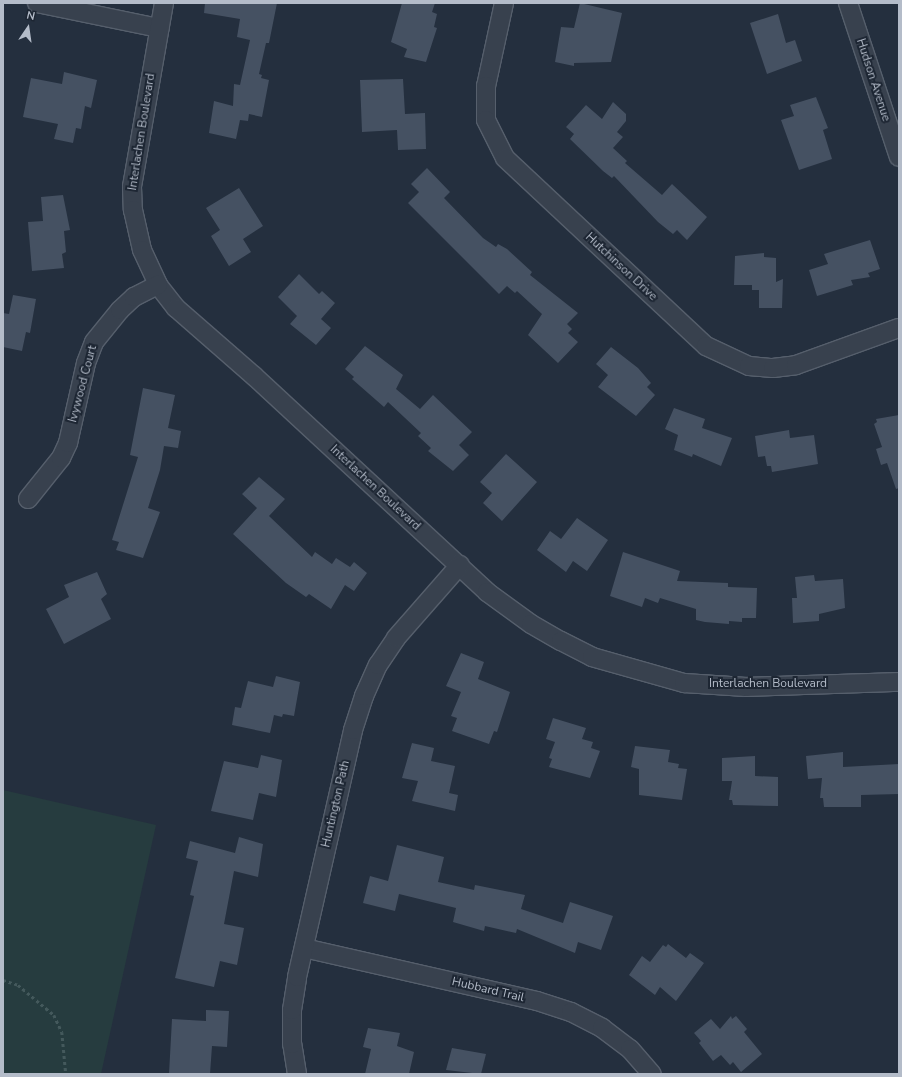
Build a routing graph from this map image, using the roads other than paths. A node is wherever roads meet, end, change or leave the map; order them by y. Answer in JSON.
{"nodes":[{"id":1,"x":37,"y":3,"type":"edge"},
{"id":2,"x":164,"y":3,"type":"edge"},
{"id":3,"x":504,"y":3,"type":"edge"},
{"id":4,"x":848,"y":3,"type":"edge"},
{"id":5,"x":160,"y":28,"type":"junction"},
{"id":6,"x":899,"y":158,"type":"edge"},
{"id":7,"x":158,"y":285,"type":"junction"},
{"id":8,"x":899,"y":328,"type":"edge"},
{"id":9,"x":28,"y":499,"type":"dead end"},
{"id":10,"x":460,"y":565,"type":"junction"},
{"id":11,"x":899,"y":682,"type":"edge"},
{"id":12,"x":304,"y":948,"type":"junction"},
{"id":13,"x":297,"y":1074,"type":"edge"},
{"id":14,"x":652,"y":1074,"type":"edge"}],
"edges":[{"from":1,"to":5,"type":"street"},
{"from":2,"to":5,"type":"street","name":"Interlachen Boulevard"},
{"from":3,"to":8,"type":"street","name":"Hutchinson Drive"},
{"from":4,"to":6,"type":"street","name":"Hudson Avenue"},
{"from":5,"to":7,"type":"street","name":"Interlachen Boulevard"},
{"from":7,"to":9,"type":"street","name":"Ivywood Court"},
{"from":7,"to":10,"type":"street","name":"Interlachen Boulevard"},
{"from":10,"to":11,"type":"street","name":"Interlachen Boulevard"},
{"from":10,"to":12,"type":"street","name":"Huntington Path"},
{"from":12,"to":13,"type":"street","name":"Huntington Path"},
{"from":12,"to":14,"type":"street","name":"Hubbard Trail"}]}
